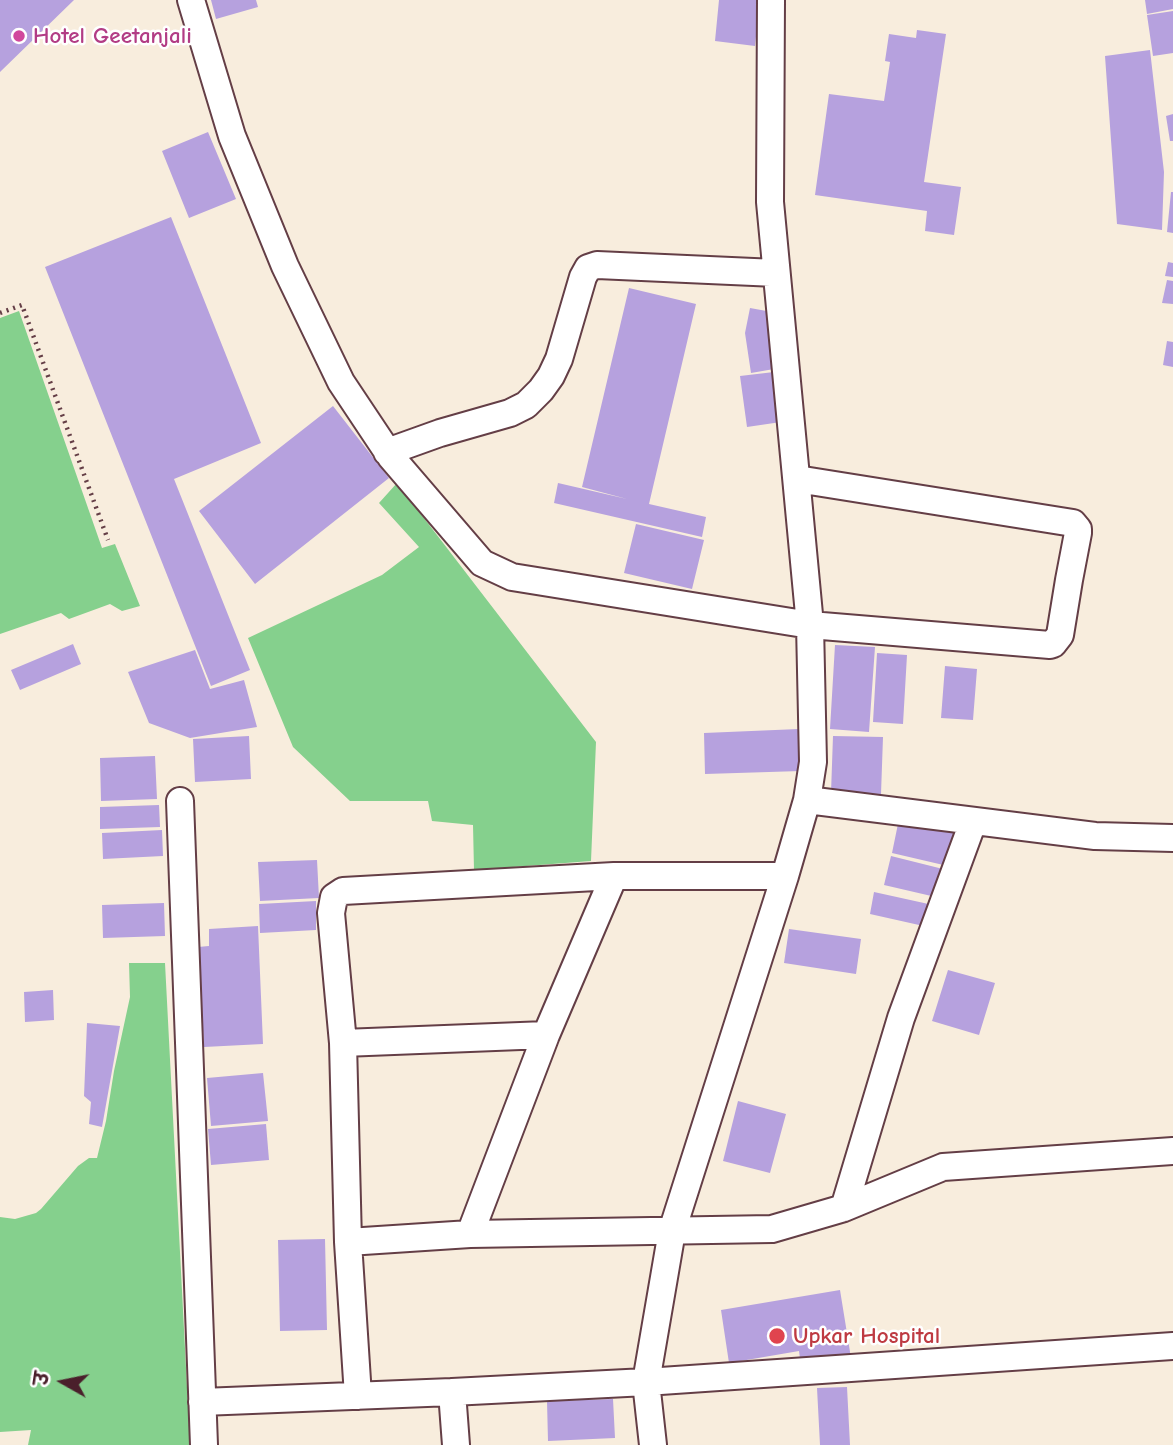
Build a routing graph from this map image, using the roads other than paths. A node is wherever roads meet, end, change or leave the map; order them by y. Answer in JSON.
{"nodes":[{"id":1,"x":191,"y":0,"type":"edge"},
{"id":2,"x":771,"y":0,"type":"edge"},
{"id":3,"x":776,"y":273,"type":"junction"},
{"id":4,"x":387,"y":452,"type":"junction"},
{"id":5,"x":797,"y":479,"type":"junction"},
{"id":6,"x":810,"y":625,"type":"junction"},
{"id":7,"x":807,"y":800,"type":"junction"},
{"id":8,"x":180,"y":801,"type":"dead end"},
{"id":9,"x":973,"y":822,"type":"junction"},
{"id":10,"x":1173,"y":838,"type":"edge"},
{"id":11,"x":614,"y":876,"type":"junction"},
{"id":12,"x":785,"y":876,"type":"junction"},
{"id":13,"x":545,"y":1035,"type":"junction"},
{"id":14,"x":343,"y":1042,"type":"junction"},
{"id":15,"x":1173,"y":1151,"type":"edge"},
{"id":16,"x":844,"y":1208,"type":"junction"},
{"id":17,"x":672,"y":1231,"type":"junction"},
{"id":18,"x":470,"y":1234,"type":"junction"},
{"id":19,"x":348,"y":1242,"type":"junction"},
{"id":20,"x":1173,"y":1346,"type":"edge"},
{"id":21,"x":646,"y":1382,"type":"junction"},
{"id":22,"x":452,"y":1392,"type":"junction"},
{"id":23,"x":358,"y":1396,"type":"junction"},
{"id":24,"x":202,"y":1402,"type":"junction"},
{"id":25,"x":204,"y":1445,"type":"edge"},
{"id":26,"x":456,"y":1445,"type":"edge"},
{"id":27,"x":653,"y":1445,"type":"edge"}],
"edges":[{"from":1,"to":4,"type":"street"},
{"from":2,"to":3,"type":"street"},
{"from":3,"to":4,"type":"street"},
{"from":3,"to":5,"type":"street"},
{"from":4,"to":6,"type":"street"},
{"from":5,"to":6,"type":"street"},
{"from":5,"to":6,"type":"street"},
{"from":6,"to":7,"type":"street"},
{"from":7,"to":9,"type":"street"},
{"from":7,"to":12,"type":"street"},
{"from":8,"to":24,"type":"street"},
{"from":9,"to":10,"type":"street"},
{"from":9,"to":16,"type":"street"},
{"from":11,"to":12,"type":"street"},
{"from":11,"to":13,"type":"street"},
{"from":11,"to":14,"type":"street"},
{"from":12,"to":17,"type":"street"},
{"from":13,"to":14,"type":"street"},
{"from":13,"to":18,"type":"street"},
{"from":14,"to":19,"type":"street"},
{"from":15,"to":16,"type":"street"},
{"from":16,"to":17,"type":"street"},
{"from":17,"to":18,"type":"street"},
{"from":17,"to":21,"type":"street"},
{"from":18,"to":19,"type":"street"},
{"from":19,"to":23,"type":"street"},
{"from":20,"to":21,"type":"street"},
{"from":21,"to":22,"type":"street"},
{"from":21,"to":27,"type":"street"},
{"from":22,"to":23,"type":"street"},
{"from":22,"to":26,"type":"street"},
{"from":23,"to":24,"type":"street"},
{"from":24,"to":25,"type":"street"}]}
